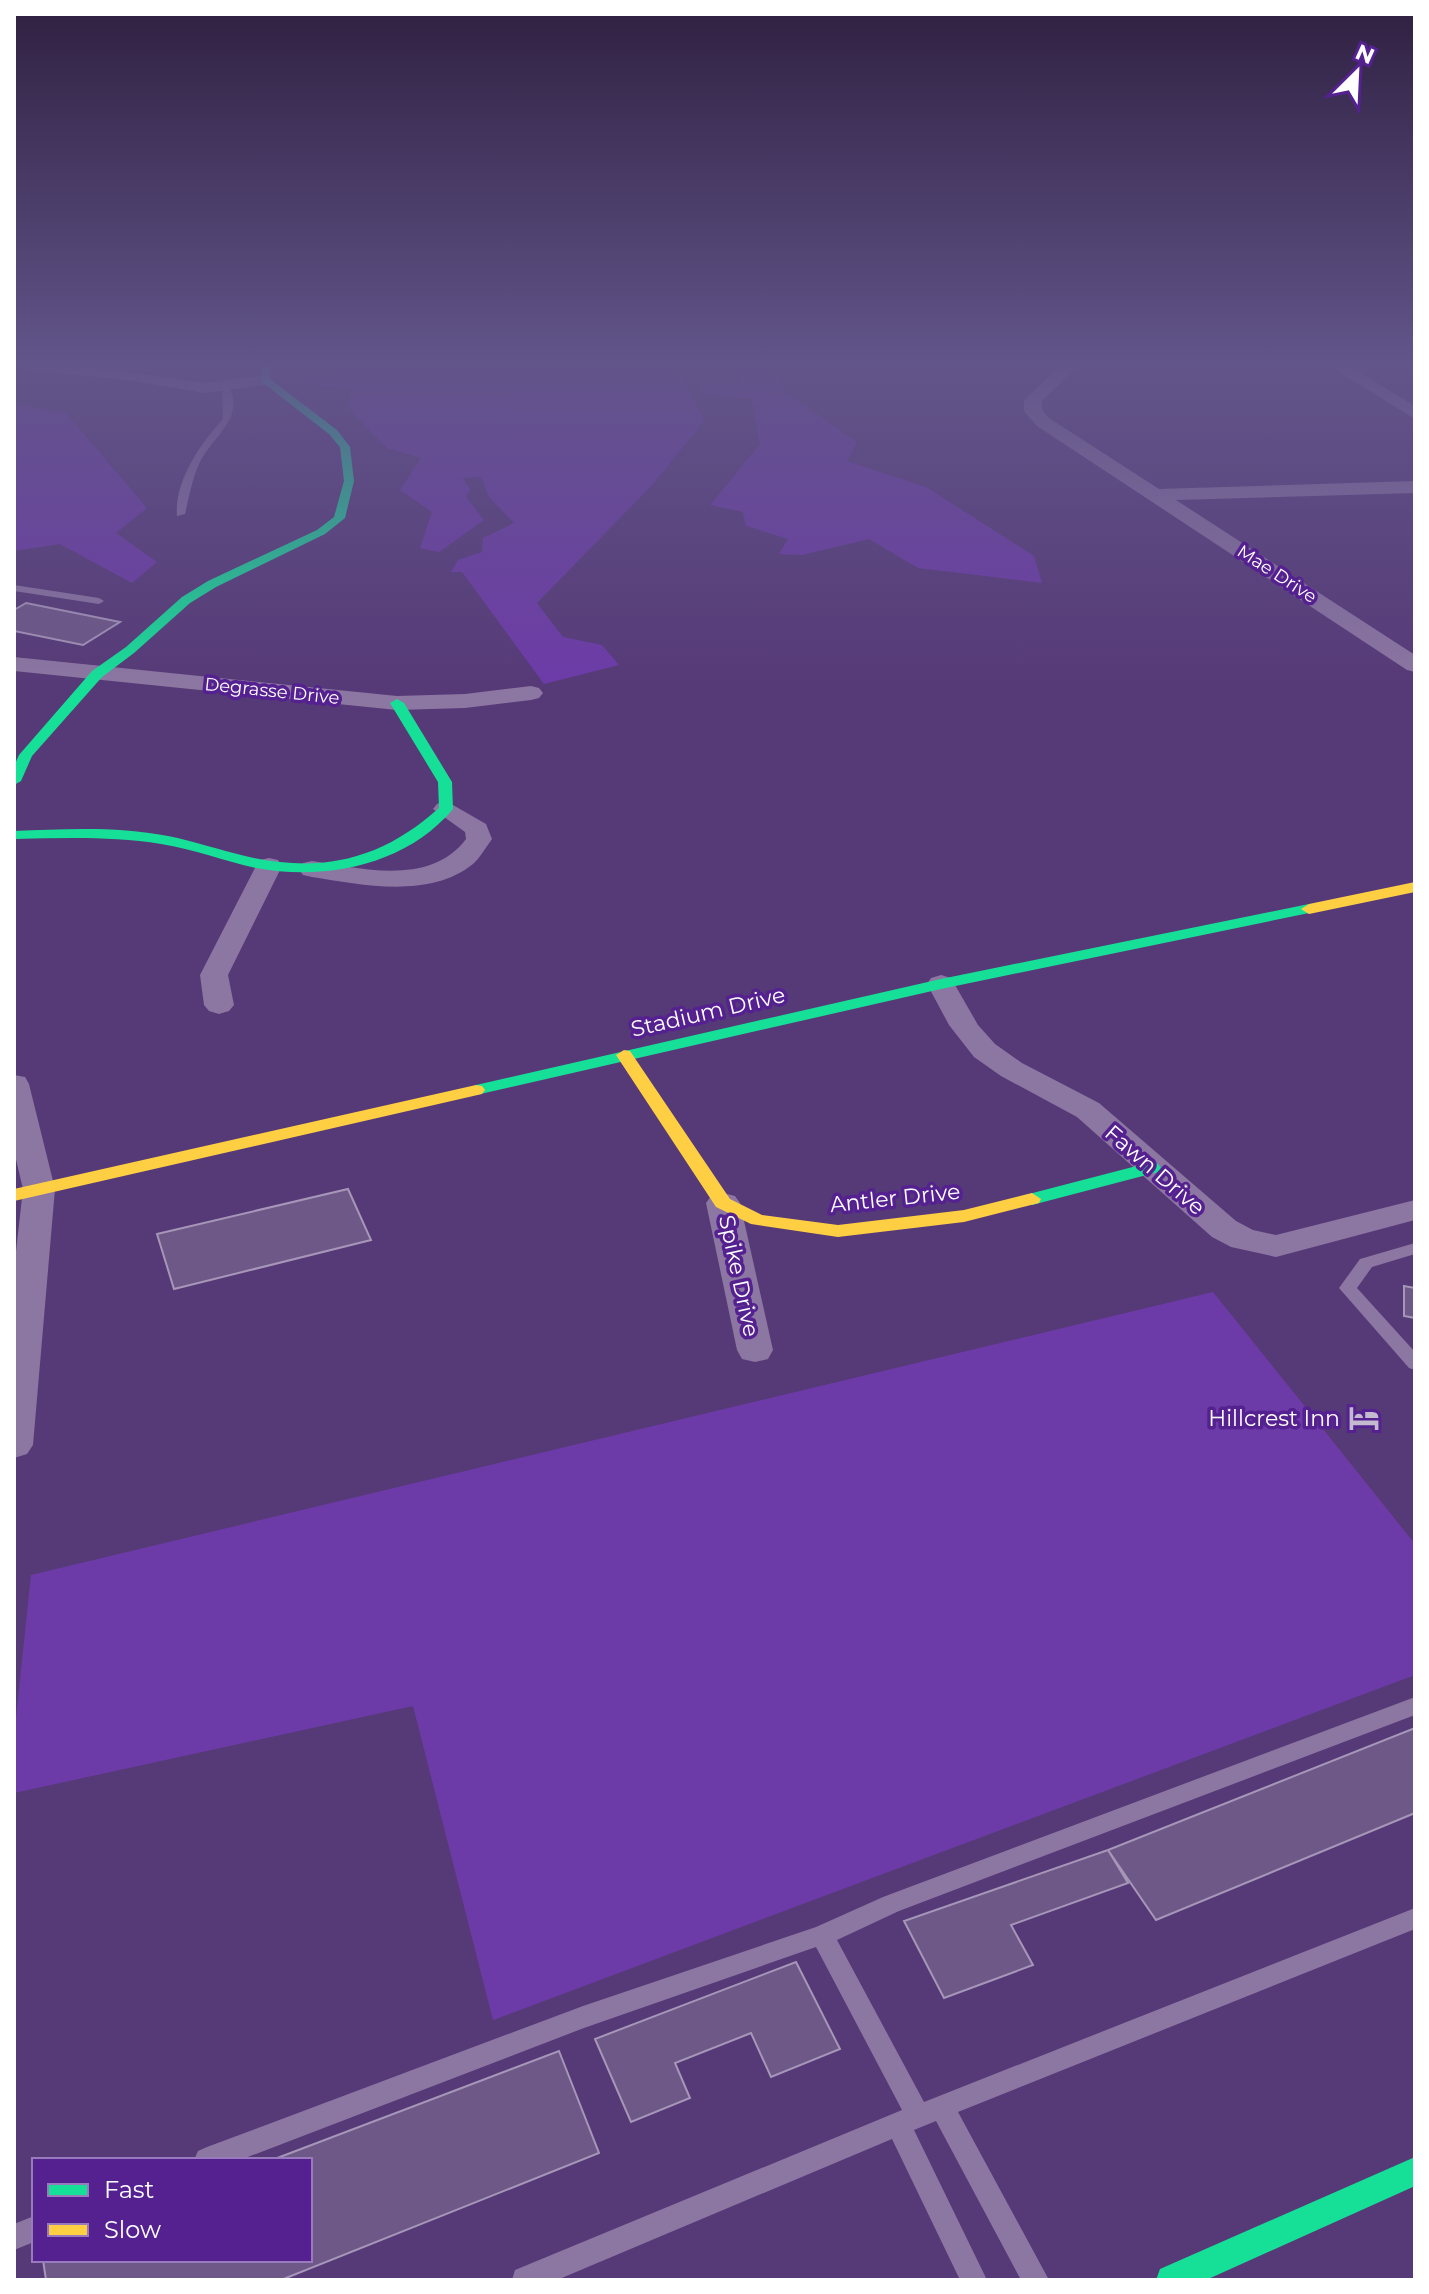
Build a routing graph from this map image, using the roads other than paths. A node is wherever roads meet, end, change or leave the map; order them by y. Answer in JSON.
{"nodes":[{"id":1,"x":190,"y":472,"type":"edge"},
{"id":2,"x":348,"y":472,"type":"edge"},
{"id":3,"x":1120,"y":472,"type":"edge"},
{"id":4,"x":1415,"y":487,"type":"edge"},
{"id":5,"x":1156,"y":495,"type":"junction"},
{"id":6,"x":180,"y":514,"type":"dead end"},
{"id":7,"x":14,"y":588,"type":"edge"},
{"id":8,"x":99,"y":601,"type":"dead end"},
{"id":9,"x":1415,"y":665,"type":"edge"},
{"id":10,"x":18,"y":668,"type":"edge"},
{"id":11,"x":97,"y":674,"type":"junction"},
{"id":12,"x":531,"y":693,"type":"dead end"},
{"id":13,"x":397,"y":703,"type":"junction"},
{"id":14,"x":14,"y":781,"type":"edge"},
{"id":15,"x":446,"y":809,"type":"junction"},
{"id":16,"x":14,"y":835,"type":"edge"},
{"id":17,"x":269,"y":866,"type":"junction"},
{"id":18,"x":311,"y":869,"type":"junction"},
{"id":19,"x":1415,"y":887,"type":"edge"},
{"id":20,"x":941,"y":984,"type":"junction"},
{"id":21,"x":219,"y":1005,"type":"dead end"},
{"id":22,"x":624,"y":1055,"type":"junction"},
{"id":23,"x":14,"y":1084,"type":"edge"},
{"id":24,"x":1152,"y":1168,"type":"junction"},
{"id":25,"x":26,"y":1192,"type":"edge"},
{"id":26,"x":723,"y":1203,"type":"junction"},
{"id":27,"x":1415,"y":1210,"type":"edge"},
{"id":28,"x":1415,"y":1248,"type":"edge"},
{"id":29,"x":755,"y":1350,"type":"dead end"},
{"id":30,"x":1415,"y":1364,"type":"edge"},
{"id":31,"x":15,"y":1429,"type":"edge"},
{"id":32,"x":1415,"y":1706,"type":"edge"},
{"id":33,"x":1415,"y":1918,"type":"edge"},
{"id":34,"x":822,"y":1935,"type":"junction"},
{"id":35,"x":919,"y":2116,"type":"junction"},
{"id":36,"x":212,"y":2158,"type":"edge"},
{"id":37,"x":1415,"y":2171,"type":"edge"},
{"id":38,"x":525,"y":2280,"type":"edge"},
{"id":39,"x":974,"y":2280,"type":"edge"},
{"id":40,"x":1036,"y":2280,"type":"edge"},
{"id":41,"x":1171,"y":2280,"type":"edge"}],
"edges":[{"from":1,"to":6,"type":"lane"},
{"from":2,"to":11,"type":"street"},
{"from":3,"to":5,"type":"street","name":"Mae Drive"},
{"from":4,"to":5,"type":"street"},
{"from":5,"to":9,"type":"street","name":"Mae Drive"},
{"from":7,"to":8,"type":"lane"},
{"from":10,"to":11,"type":"street","name":"Degrasse Drive"},
{"from":11,"to":13,"type":"street","name":"Degrasse Drive"},
{"from":11,"to":14,"type":"street"},
{"from":12,"to":13,"type":"street","name":"Degrasse Drive"},
{"from":13,"to":15,"type":"street"},
{"from":15,"to":18,"type":"street"},
{"from":15,"to":18,"type":"street"},
{"from":16,"to":17,"type":"street"},
{"from":17,"to":18,"type":"street"},
{"from":17,"to":21,"type":"street"},
{"from":19,"to":20,"type":"street","name":"Stadium Drive"},
{"from":20,"to":22,"type":"street","name":"Stadium Drive"},
{"from":20,"to":24,"type":"street","name":"Fawn Drive"},
{"from":22,"to":25,"type":"street","name":"Stadium Drive"},
{"from":22,"to":26,"type":"street"},
{"from":23,"to":25,"type":"street"},
{"from":24,"to":26,"type":"street","name":"Antler Drive"},
{"from":24,"to":27,"type":"street","name":"Fawn Drive"},
{"from":25,"to":31,"type":"street"},
{"from":26,"to":29,"type":"street","name":"Spike Drive"},
{"from":28,"to":30,"type":"lane"},
{"from":32,"to":34,"type":"lane"},
{"from":33,"to":35,"type":"lane"},
{"from":34,"to":35,"type":"lane"},
{"from":34,"to":36,"type":"lane"},
{"from":35,"to":38,"type":"lane"},
{"from":35,"to":39,"type":"lane"},
{"from":35,"to":40,"type":"lane"},
{"from":37,"to":41,"type":"street"}]}
